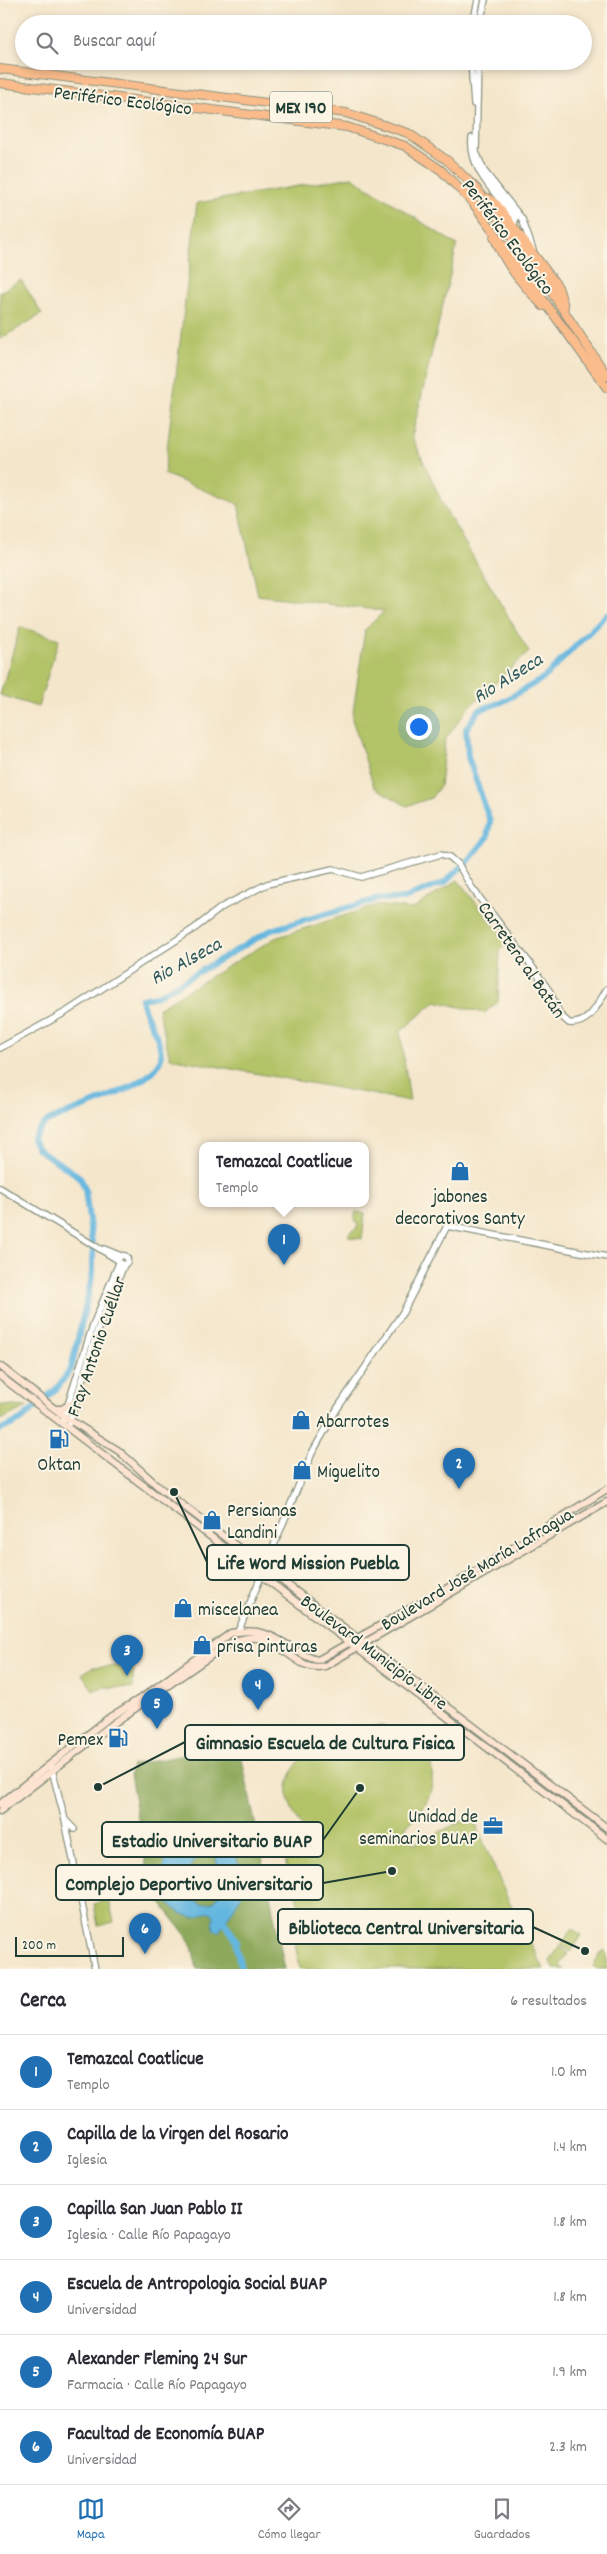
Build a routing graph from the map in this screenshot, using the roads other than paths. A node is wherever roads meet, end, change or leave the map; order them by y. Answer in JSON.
{"nodes":[{"id":1,"x":478,"y":0,"type":"edge"},
{"id":2,"x":485,"y":0,"type":"edge"},
{"id":3,"x":474,"y":15,"type":"edge"},
{"id":4,"x":482,"y":15,"type":"edge"},
{"id":5,"x":0,"y":69,"type":"edge"},
{"id":6,"x":473,"y":70,"type":"edge"},
{"id":7,"x":477,"y":70,"type":"edge"},
{"id":8,"x":0,"y":83,"type":"edge"},
{"id":9,"x":475,"y":108,"type":"junction"},
{"id":10,"x":484,"y":197,"type":"junction"},
{"id":11,"x":515,"y":224,"type":"junction"},
{"id":12,"x":524,"y":224,"type":"junction"},
{"id":13,"x":535,"y":255,"type":"junction"},
{"id":14,"x":564,"y":311,"type":"junction"},
{"id":15,"x":607,"y":376,"type":"edge"},
{"id":16,"x":607,"y":388,"type":"edge"},
{"id":17,"x":607,"y":989,"type":"edge"},
{"id":18,"x":0,"y":1048,"type":"edge"},
{"id":19,"x":0,"y":1188,"type":"edge"},
{"id":20,"x":607,"y":1257,"type":"edge"},
{"id":21,"x":121,"y":1261,"type":"junction"},
{"id":22,"x":0,"y":1366,"type":"edge"},
{"id":23,"x":0,"y":1376,"type":"edge"},
{"id":24,"x":70,"y":1404,"type":"junction"},
{"id":25,"x":56,"y":1409,"type":"junction"},
{"id":26,"x":68,"y":1418,"type":"junction"},
{"id":27,"x":64,"y":1425,"type":"junction"},
{"id":28,"x":607,"y":1490,"type":"edge"},
{"id":29,"x":607,"y":1502,"type":"edge"},
{"id":30,"x":264,"y":1567,"type":"junction"},
{"id":31,"x":261,"y":1575,"type":"junction"},
{"id":32,"x":238,"y":1632,"type":"junction"},
{"id":33,"x":358,"y":1638,"type":"junction"},
{"id":34,"x":348,"y":1643,"type":"junction"},
{"id":35,"x":365,"y":1644,"type":"junction"},
{"id":36,"x":356,"y":1649,"type":"junction"},
{"id":37,"x":52,"y":1767,"type":"junction"},
{"id":38,"x":0,"y":1804,"type":"edge"},
{"id":39,"x":0,"y":1811,"type":"edge"},
{"id":40,"x":65,"y":1820,"type":"junction"},
{"id":41,"x":607,"y":1828,"type":"edge"},
{"id":42,"x":74,"y":1829,"type":"dead end"},
{"id":43,"x":607,"y":1839,"type":"edge"},
{"id":44,"x":63,"y":1844,"type":"dead end"},
{"id":45,"x":70,"y":1849,"type":"junction"},
{"id":46,"x":95,"y":1969,"type":"edge"}],
"edges":[{"from":1,"to":3,"type":"street"},
{"from":2,"to":4,"type":"street"},
{"from":5,"to":10,"type":"highway","name":"Periférico Ecológico","number":"MEX 190"},
{"from":6,"to":9,"type":"street"},
{"from":7,"to":9,"type":"street"},
{"from":8,"to":16,"type":"highway","name":"Periférico Ecológico","number":"MEX 190"},
{"from":9,"to":11,"type":"street"},
{"from":9,"to":12,"type":"street"},
{"from":10,"to":11,"type":"highway"},
{"from":10,"to":14,"type":"highway","name":"Periférico Ecológico","number":"MEX 190"},
{"from":11,"to":12,"type":"street"},
{"from":11,"to":13,"type":"highway"},
{"from":12,"to":13,"type":"street"},
{"from":13,"to":14,"type":"highway"},
{"from":14,"to":15,"type":"highway","name":"Periférico Ecológico","number":"MEX 190"},
{"from":17,"to":18,"type":"street","name":"Carretera al Batán"},
{"from":19,"to":21,"type":"street"},
{"from":20,"to":30,"type":"street"},
{"from":21,"to":24,"type":"street","name":"Fray Antonio Cuéllar"},
{"from":21,"to":26,"type":"street","name":"Fray Antonio Cuéllar"},
{"from":22,"to":25,"type":"main road","name":"Boulevard Municipio Libre"},
{"from":23,"to":27,"type":"main road","name":"Boulevard Municipio Libre"},
{"from":24,"to":25,"type":"main road"},
{"from":24,"to":26,"type":"street","name":"Fray Antonio Cuéllar"},
{"from":25,"to":26,"type":"main road","name":"Boulevard Municipio Libre"},
{"from":26,"to":27,"type":"street","name":"Fray Antonio Cuéllar"},
{"from":26,"to":30,"type":"main road","name":"Boulevard Municipio Libre"},
{"from":27,"to":31,"type":"main road","name":"Boulevard Municipio Libre"},
{"from":28,"to":33,"type":"main road","name":"Boulevard José María Lafragua"},
{"from":29,"to":35,"type":"main road","name":"Boulevard José María Lafragua"},
{"from":30,"to":31,"type":"street"},
{"from":30,"to":33,"type":"main road","name":"Boulevard Municipio Libre"},
{"from":31,"to":32,"type":"street"},
{"from":31,"to":34,"type":"main road","name":"Boulevard Municipio Libre"},
{"from":32,"to":34,"type":"main road","name":"Boulevard José María Lafragua"},
{"from":32,"to":37,"type":"main road"},
{"from":33,"to":34,"type":"main road","name":"Boulevard José María Lafragua"},
{"from":33,"to":35,"type":"main road","name":"Boulevard Municipio Libre"},
{"from":34,"to":36,"type":"main road","name":"Boulevard Municipio Libre"},
{"from":35,"to":36,"type":"main road","name":"Boulevard José María Lafragua"},
{"from":35,"to":41,"type":"main road","name":"Boulevard Municipio Libre"},
{"from":36,"to":37,"type":"main road","name":"Boulevard José María Lafragua"},
{"from":36,"to":43,"type":"main road","name":"Boulevard Municipio Libre"},
{"from":37,"to":38,"type":"main road"},
{"from":37,"to":39,"type":"main road"},
{"from":37,"to":40,"type":"street"},
{"from":40,"to":42,"type":"street"},
{"from":40,"to":45,"type":"street"},
{"from":44,"to":45,"type":"street"},
{"from":45,"to":46,"type":"street"}]}
